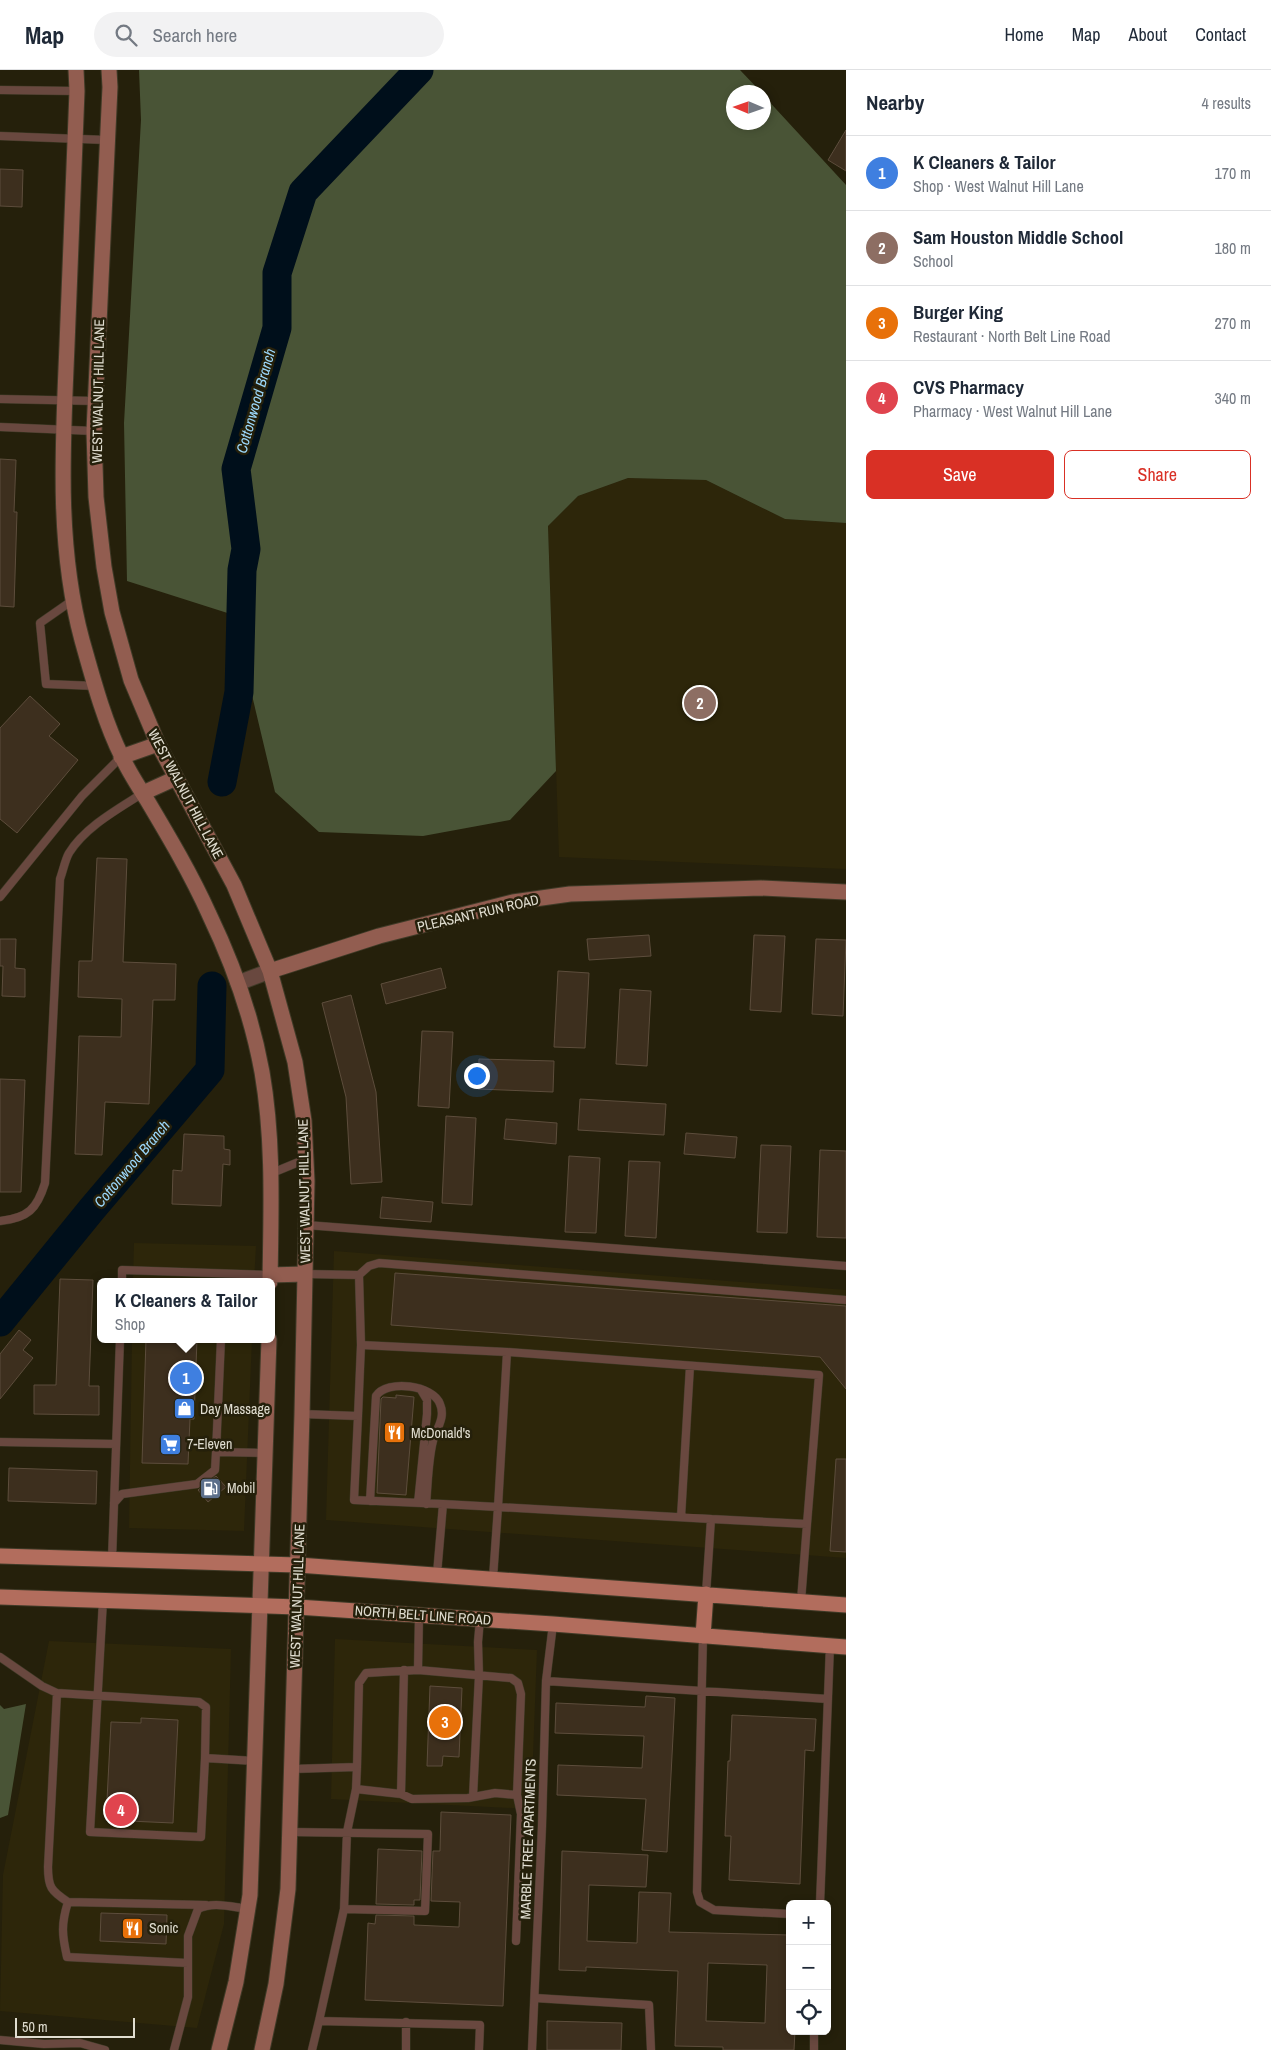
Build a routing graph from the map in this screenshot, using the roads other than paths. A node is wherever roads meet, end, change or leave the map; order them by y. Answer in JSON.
{"nodes":[{"id":1,"x":76,"y":70,"type":"edge"},
{"id":2,"x":108,"y":70,"type":"edge"},
{"id":3,"x":0,"y":90,"type":"edge"},
{"id":4,"x":77,"y":91,"type":"junction"},
{"id":5,"x":0,"y":136,"type":"edge"},
{"id":6,"x":75,"y":138,"type":"junction"},
{"id":7,"x":107,"y":140,"type":"junction"},
{"id":8,"x":0,"y":398,"type":"edge"},
{"id":9,"x":65,"y":400,"type":"junction"},
{"id":10,"x":96,"y":401,"type":"junction"},
{"id":11,"x":0,"y":427,"type":"edge"},
{"id":12,"x":64,"y":430,"type":"junction"},
{"id":13,"x":94,"y":431,"type":"junction"},
{"id":14,"x":73,"y":600,"type":"junction"},
{"id":15,"x":96,"y":686,"type":"junction"},
{"id":16,"x":158,"y":744,"type":"junction"},
{"id":17,"x":121,"y":757,"type":"junction"},
{"id":18,"x":176,"y":778,"type":"junction"},
{"id":19,"x":142,"y":793,"type":"junction"},
{"id":20,"x":846,"y":892,"type":"edge"},
{"id":21,"x":0,"y":897,"type":"edge"},
{"id":22,"x":270,"y":971,"type":"junction"},
{"id":23,"x":238,"y":983,"type":"junction"},
{"id":24,"x":306,"y":1159,"type":"junction"},
{"id":25,"x":272,"y":1173,"type":"junction"},
{"id":26,"x":0,"y":1221,"type":"edge"},
{"id":27,"x":306,"y":1225,"type":"junction"},
{"id":28,"x":846,"y":1266,"type":"edge"},
{"id":29,"x":224,"y":1273,"type":"junction"},
{"id":30,"x":305,"y":1274,"type":"junction"},
{"id":31,"x":358,"y":1275,"type":"junction"},
{"id":32,"x":122,"y":1278,"type":"edge"},
{"id":33,"x":223,"y":1278,"type":"edge"},
{"id":34,"x":270,"y":1278,"type":"edge"},
{"id":35,"x":846,"y":1300,"type":"edge"},
{"id":36,"x":120,"y":1343,"type":"edge"},
{"id":37,"x":221,"y":1343,"type":"edge"},
{"id":38,"x":269,"y":1343,"type":"edge"},
{"id":39,"x":361,"y":1345,"type":"junction"},
{"id":40,"x":507,"y":1352,"type":"junction"},
{"id":41,"x":690,"y":1366,"type":"junction"},
{"id":42,"x":421,"y":1390,"type":"junction"},
{"id":43,"x":302,"y":1414,"type":"junction"},
{"id":44,"x":358,"y":1416,"type":"junction"},
{"id":45,"x":0,"y":1442,"type":"edge"},
{"id":46,"x":116,"y":1444,"type":"junction"},
{"id":47,"x":216,"y":1452,"type":"junction"},
{"id":48,"x":266,"y":1453,"type":"junction"},
{"id":49,"x":370,"y":1501,"type":"junction"},
{"id":50,"x":114,"y":1503,"type":"junction"},
{"id":51,"x":422,"y":1503,"type":"junction"},
{"id":52,"x":443,"y":1504,"type":"junction"},
{"id":53,"x":498,"y":1508,"type":"junction"},
{"id":54,"x":682,"y":1517,"type":"junction"},
{"id":55,"x":711,"y":1518,"type":"junction"},
{"id":56,"x":807,"y":1524,"type":"junction"},
{"id":57,"x":0,"y":1556,"type":"edge"},
{"id":58,"x":112,"y":1559,"type":"junction"},
{"id":59,"x":262,"y":1563,"type":"junction"},
{"id":60,"x":298,"y":1565,"type":"junction"},
{"id":61,"x":437,"y":1574,"type":"junction"},
{"id":62,"x":492,"y":1578,"type":"junction"},
{"id":63,"x":706,"y":1594,"type":"junction"},
{"id":64,"x":0,"y":1597,"type":"edge"},
{"id":65,"x":103,"y":1600,"type":"junction"},
{"id":66,"x":801,"y":1601,"type":"junction"},
{"id":67,"x":260,"y":1605,"type":"junction"},
{"id":68,"x":846,"y":1605,"type":"edge"},
{"id":69,"x":297,"y":1607,"type":"junction"},
{"id":70,"x":418,"y":1615,"type":"junction"},
{"id":71,"x":480,"y":1619,"type":"junction"},
{"id":72,"x":554,"y":1624,"type":"junction"},
{"id":73,"x":703,"y":1636,"type":"junction"},
{"id":74,"x":830,"y":1645,"type":"junction"},
{"id":75,"x":846,"y":1647,"type":"edge"},
{"id":76,"x":0,"y":1658,"type":"edge"},
{"id":77,"x":404,"y":1670,"type":"junction"},
{"id":78,"x":418,"y":1670,"type":"junction"},
{"id":79,"x":479,"y":1675,"type":"junction"},
{"id":80,"x":546,"y":1681,"type":"junction"},
{"id":81,"x":702,"y":1691,"type":"junction"},
{"id":82,"x":56,"y":1693,"type":"junction"},
{"id":83,"x":99,"y":1696,"type":"junction"},
{"id":84,"x":828,"y":1698,"type":"junction"},
{"id":85,"x":205,"y":1758,"type":"junction"},
{"id":86,"x":255,"y":1761,"type":"junction"},
{"id":87,"x":357,"y":1767,"type":"junction"},
{"id":88,"x":292,"y":1769,"type":"junction"},
{"id":89,"x":356,"y":1789,"type":"junction"},
{"id":90,"x":401,"y":1794,"type":"junction"},
{"id":91,"x":517,"y":1795,"type":"junction"},
{"id":92,"x":473,"y":1797,"type":"junction"},
{"id":93,"x":290,"y":1832,"type":"junction"},
{"id":94,"x":347,"y":1832,"type":"junction"},
{"id":95,"x":820,"y":1900,"type":"edge"},
{"id":96,"x":68,"y":1902,"type":"junction"},
{"id":97,"x":206,"y":1905,"type":"junction"},
{"id":98,"x":248,"y":1909,"type":"junction"},
{"id":99,"x":344,"y":1909,"type":"junction"},
{"id":100,"x":786,"y":1914,"type":"edge"},
{"id":101,"x":516,"y":1941,"type":"dead end"},
{"id":102,"x":188,"y":1963,"type":"junction"},
{"id":103,"x":534,"y":1998,"type":"junction"},
{"id":104,"x":320,"y":2022,"type":"junction"},
{"id":105,"x":406,"y":2022,"type":"junction"},
{"id":106,"x":814,"y":2035,"type":"edge"},
{"id":107,"x":0,"y":2040,"type":"edge"},
{"id":108,"x":105,"y":2050,"type":"edge"},
{"id":109,"x":174,"y":2050,"type":"edge"},
{"id":110,"x":219,"y":2050,"type":"edge"},
{"id":111,"x":262,"y":2050,"type":"edge"},
{"id":112,"x":312,"y":2050,"type":"edge"},
{"id":113,"x":406,"y":2050,"type":"edge"},
{"id":114,"x":479,"y":2050,"type":"edge"},
{"id":115,"x":532,"y":2050,"type":"edge"},
{"id":116,"x":651,"y":2050,"type":"edge"},
{"id":117,"x":814,"y":2050,"type":"edge"}],
"edges":[{"from":1,"to":4,"type":"main road"},
{"from":2,"to":7,"type":"main road","name":"WEST WALNUT HILL LANE"},
{"from":3,"to":4,"type":"lane"},
{"from":4,"to":6,"type":"main road"},
{"from":5,"to":6,"type":"lane"},
{"from":6,"to":7,"type":"lane"},
{"from":6,"to":9,"type":"main road"},
{"from":7,"to":10,"type":"main road","name":"WEST WALNUT HILL LANE"},
{"from":8,"to":9,"type":"lane"},
{"from":9,"to":10,"type":"lane"},
{"from":9,"to":12,"type":"main road"},
{"from":10,"to":13,"type":"main road","name":"WEST WALNUT HILL LANE"},
{"from":11,"to":12,"type":"lane"},
{"from":12,"to":13,"type":"lane"},
{"from":12,"to":14,"type":"main road"},
{"from":13,"to":16,"type":"main road","name":"WEST WALNUT HILL LANE"},
{"from":14,"to":15,"type":"main road"},
{"from":14,"to":15,"type":"lane"},
{"from":15,"to":17,"type":"main road"},
{"from":16,"to":17,"type":"main road"},
{"from":16,"to":18,"type":"main road","name":"WEST WALNUT HILL LANE"},
{"from":17,"to":19,"type":"main road"},
{"from":17,"to":21,"type":"lane"},
{"from":18,"to":19,"type":"main road"},
{"from":18,"to":22,"type":"main road","name":"WEST WALNUT HILL LANE"},
{"from":19,"to":23,"type":"main road"},
{"from":19,"to":26,"type":"lane"},
{"from":20,"to":22,"type":"main road","name":"PLEASANT RUN ROAD"},
{"from":22,"to":23,"type":"street","name":"PLEASANT RUN ROAD"},
{"from":22,"to":24,"type":"main road","name":"WEST WALNUT HILL LANE"},
{"from":23,"to":25,"type":"main road"},
{"from":24,"to":25,"type":"lane"},
{"from":24,"to":27,"type":"main road","name":"WEST WALNUT HILL LANE"},
{"from":25,"to":34,"type":"main road"},
{"from":27,"to":28,"type":"lane"},
{"from":27,"to":30,"type":"main road","name":"WEST WALNUT HILL LANE"},
{"from":29,"to":32,"type":"lane"},
{"from":29,"to":33,"type":"lane"},
{"from":29,"to":34,"type":"lane"},
{"from":30,"to":31,"type":"lane"},
{"from":30,"to":34,"type":"main road"},
{"from":30,"to":43,"type":"main road","name":"WEST WALNUT HILL LANE"},
{"from":31,"to":35,"type":"lane"},
{"from":31,"to":39,"type":"lane"},
{"from":36,"to":46,"type":"lane"},
{"from":37,"to":47,"type":"lane"},
{"from":38,"to":48,"type":"main road"},
{"from":39,"to":40,"type":"lane"},
{"from":39,"to":44,"type":"lane"},
{"from":40,"to":41,"type":"lane"},
{"from":40,"to":53,"type":"lane"},
{"from":41,"to":54,"type":"lane"},
{"from":41,"to":56,"type":"lane"},
{"from":42,"to":49,"type":"lane"},
{"from":42,"to":51,"type":"lane"},
{"from":42,"to":51,"type":"lane"},
{"from":43,"to":44,"type":"lane"},
{"from":43,"to":60,"type":"main road","name":"WEST WALNUT HILL LANE"},
{"from":44,"to":49,"type":"lane"},
{"from":45,"to":46,"type":"lane"},
{"from":46,"to":50,"type":"lane"},
{"from":47,"to":48,"type":"lane"},
{"from":47,"to":50,"type":"lane"},
{"from":48,"to":59,"type":"main road"},
{"from":49,"to":51,"type":"lane"},
{"from":50,"to":58,"type":"lane"},
{"from":51,"to":52,"type":"lane"},
{"from":52,"to":53,"type":"lane"},
{"from":52,"to":61,"type":"lane"},
{"from":53,"to":54,"type":"lane"},
{"from":53,"to":62,"type":"lane"},
{"from":54,"to":55,"type":"lane"},
{"from":55,"to":56,"type":"lane"},
{"from":55,"to":63,"type":"lane"},
{"from":56,"to":66,"type":"lane"},
{"from":57,"to":58,"type":"main road"},
{"from":58,"to":59,"type":"main road"},
{"from":59,"to":60,"type":"main road"},
{"from":59,"to":67,"type":"main road"},
{"from":60,"to":61,"type":"main road"},
{"from":60,"to":69,"type":"main road","name":"WEST WALNUT HILL LANE"},
{"from":61,"to":62,"type":"main road"},
{"from":62,"to":63,"type":"main road"},
{"from":63,"to":66,"type":"main road"},
{"from":63,"to":73,"type":"main road"},
{"from":64,"to":65,"type":"main road","name":"NORTH BELT LINE ROAD"},
{"from":65,"to":67,"type":"main road","name":"NORTH BELT LINE ROAD"},
{"from":65,"to":83,"type":"lane"},
{"from":66,"to":68,"type":"main road"},
{"from":67,"to":69,"type":"main road","name":"NORTH BELT LINE ROAD"},
{"from":67,"to":86,"type":"main road"},
{"from":69,"to":70,"type":"main road","name":"NORTH BELT LINE ROAD"},
{"from":69,"to":88,"type":"main road","name":"WEST WALNUT HILL LANE"},
{"from":70,"to":71,"type":"main road","name":"NORTH BELT LINE ROAD"},
{"from":70,"to":78,"type":"lane"},
{"from":71,"to":72,"type":"main road","name":"NORTH BELT LINE ROAD"},
{"from":71,"to":79,"type":"lane"},
{"from":72,"to":73,"type":"main road","name":"NORTH BELT LINE ROAD"},
{"from":72,"to":80,"type":"lane","name":"MARBLE TREE APARTMENTS"},
{"from":73,"to":74,"type":"main road","name":"NORTH BELT LINE ROAD"},
{"from":73,"to":81,"type":"lane"},
{"from":74,"to":75,"type":"main road","name":"NORTH BELT LINE ROAD"},
{"from":74,"to":84,"type":"lane"},
{"from":76,"to":82,"type":"lane"},
{"from":77,"to":78,"type":"lane"},
{"from":77,"to":87,"type":"lane"},
{"from":77,"to":90,"type":"lane"},
{"from":78,"to":79,"type":"lane"},
{"from":79,"to":91,"type":"lane"},
{"from":79,"to":92,"type":"lane"},
{"from":80,"to":81,"type":"lane"},
{"from":80,"to":103,"type":"lane","name":"MARBLE TREE APARTMENTS"},
{"from":81,"to":84,"type":"lane"},
{"from":81,"to":100,"type":"lane"},
{"from":82,"to":83,"type":"lane"},
{"from":82,"to":96,"type":"lane"},
{"from":83,"to":85,"type":"lane"},
{"from":83,"to":85,"type":"lane"},
{"from":84,"to":95,"type":"lane"},
{"from":85,"to":86,"type":"lane"},
{"from":86,"to":98,"type":"main road"},
{"from":87,"to":88,"type":"lane"},
{"from":87,"to":89,"type":"lane"},
{"from":88,"to":93,"type":"main road","name":"WEST WALNUT HILL LANE"},
{"from":89,"to":90,"type":"lane"},
{"from":89,"to":94,"type":"lane"},
{"from":90,"to":92,"type":"lane"},
{"from":91,"to":92,"type":"lane"},
{"from":91,"to":101,"type":"lane"},
{"from":93,"to":94,"type":"lane"},
{"from":93,"to":111,"type":"main road","name":"WEST WALNUT HILL LANE"},
{"from":94,"to":99,"type":"lane"},
{"from":94,"to":99,"type":"lane"},
{"from":96,"to":97,"type":"lane"},
{"from":96,"to":102,"type":"lane"},
{"from":97,"to":98,"type":"lane"},
{"from":97,"to":102,"type":"lane"},
{"from":98,"to":110,"type":"main road"},
{"from":99,"to":104,"type":"lane"},
{"from":102,"to":109,"type":"lane"},
{"from":103,"to":115,"type":"lane","name":"MARBLE TREE APARTMENTS"},
{"from":103,"to":116,"type":"lane"},
{"from":104,"to":105,"type":"lane"},
{"from":104,"to":112,"type":"lane"},
{"from":105,"to":113,"type":"lane"},
{"from":105,"to":114,"type":"lane"},
{"from":106,"to":117,"type":"lane"},
{"from":107,"to":108,"type":"lane"}]}
